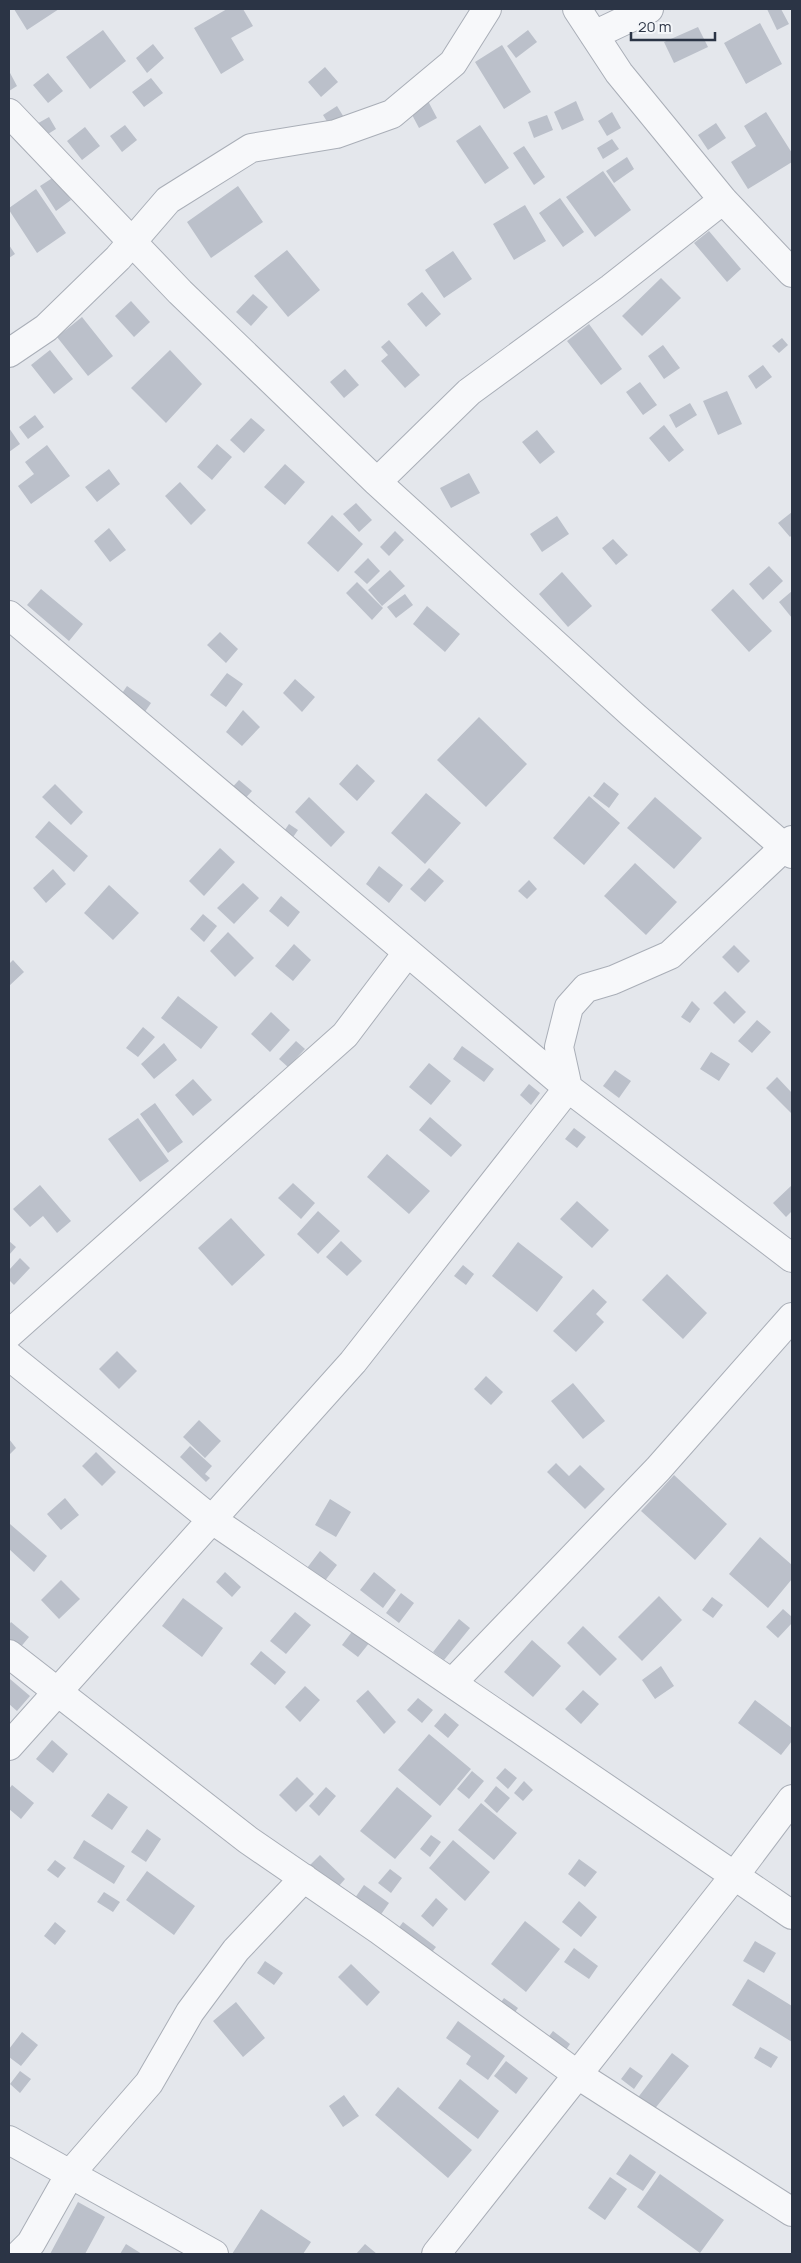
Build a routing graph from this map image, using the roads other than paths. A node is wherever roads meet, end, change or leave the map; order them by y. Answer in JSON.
{"nodes":[{"id":1,"x":487,"y":9,"type":"edge"},
{"id":2,"x":577,"y":9,"type":"edge"},
{"id":3,"x":649,"y":9,"type":"edge"},
{"id":4,"x":594,"y":35,"type":"junction"},
{"id":5,"x":9,"y":113,"type":"edge"},
{"id":6,"x":723,"y":200,"type":"junction"},
{"id":7,"x":131,"y":243,"type":"junction"},
{"id":8,"x":792,"y":273,"type":"edge"},
{"id":9,"x":9,"y":353,"type":"edge"},
{"id":10,"x":377,"y":482,"type":"junction"},
{"id":11,"x":9,"y":615,"type":"edge"},
{"id":12,"x":790,"y":847,"type":"edge"},
{"id":13,"x":407,"y":953,"type":"junction"},
{"id":14,"x":568,"y":1088,"type":"junction"},
{"id":15,"x":792,"y":1258,"type":"edge"},
{"id":16,"x":792,"y":1317,"type":"edge"},
{"id":17,"x":9,"y":1334,"type":"edge"},
{"id":18,"x":9,"y":1356,"type":"edge"},
{"id":19,"x":211,"y":1519,"type":"junction"},
{"id":20,"x":9,"y":1654,"type":"edge"},
{"id":21,"x":452,"y":1683,"type":"junction"},
{"id":22,"x":55,"y":1692,"type":"junction"},
{"id":23,"x":9,"y":1746,"type":"edge"},
{"id":24,"x":792,"y":1799,"type":"edge"},
{"id":25,"x":735,"y":1875,"type":"junction"},
{"id":26,"x":304,"y":1878,"type":"junction"},
{"id":27,"x":792,"y":1914,"type":"edge"},
{"id":28,"x":578,"y":2074,"type":"junction"},
{"id":29,"x":9,"y":2140,"type":"edge"},
{"id":30,"x":70,"y":2174,"type":"junction"},
{"id":31,"x":792,"y":2212,"type":"edge"},
{"id":32,"x":20,"y":2254,"type":"edge"},
{"id":33,"x":214,"y":2254,"type":"edge"},
{"id":34,"x":436,"y":2254,"type":"edge"}],
"edges":[{"from":1,"to":7,"type":"street"},
{"from":2,"to":4,"type":"street"},
{"from":3,"to":4,"type":"street"},
{"from":4,"to":6,"type":"street"},
{"from":5,"to":7,"type":"street"},
{"from":6,"to":8,"type":"street"},
{"from":6,"to":10,"type":"street"},
{"from":7,"to":9,"type":"street"},
{"from":7,"to":10,"type":"street"},
{"from":10,"to":12,"type":"street"},
{"from":11,"to":13,"type":"street"},
{"from":12,"to":14,"type":"street"},
{"from":13,"to":14,"type":"street"},
{"from":13,"to":17,"type":"street"},
{"from":14,"to":15,"type":"street"},
{"from":14,"to":19,"type":"street"},
{"from":16,"to":21,"type":"street"},
{"from":18,"to":19,"type":"street"},
{"from":19,"to":21,"type":"street"},
{"from":19,"to":22,"type":"street"},
{"from":20,"to":22,"type":"street"},
{"from":21,"to":25,"type":"street"},
{"from":22,"to":23,"type":"street"},
{"from":22,"to":26,"type":"street"},
{"from":24,"to":25,"type":"street"},
{"from":25,"to":27,"type":"street"},
{"from":25,"to":28,"type":"street"},
{"from":26,"to":28,"type":"street"},
{"from":26,"to":30,"type":"street"},
{"from":28,"to":31,"type":"street"},
{"from":28,"to":34,"type":"street"},
{"from":29,"to":30,"type":"street"},
{"from":30,"to":32,"type":"street"},
{"from":30,"to":33,"type":"street"}]}
